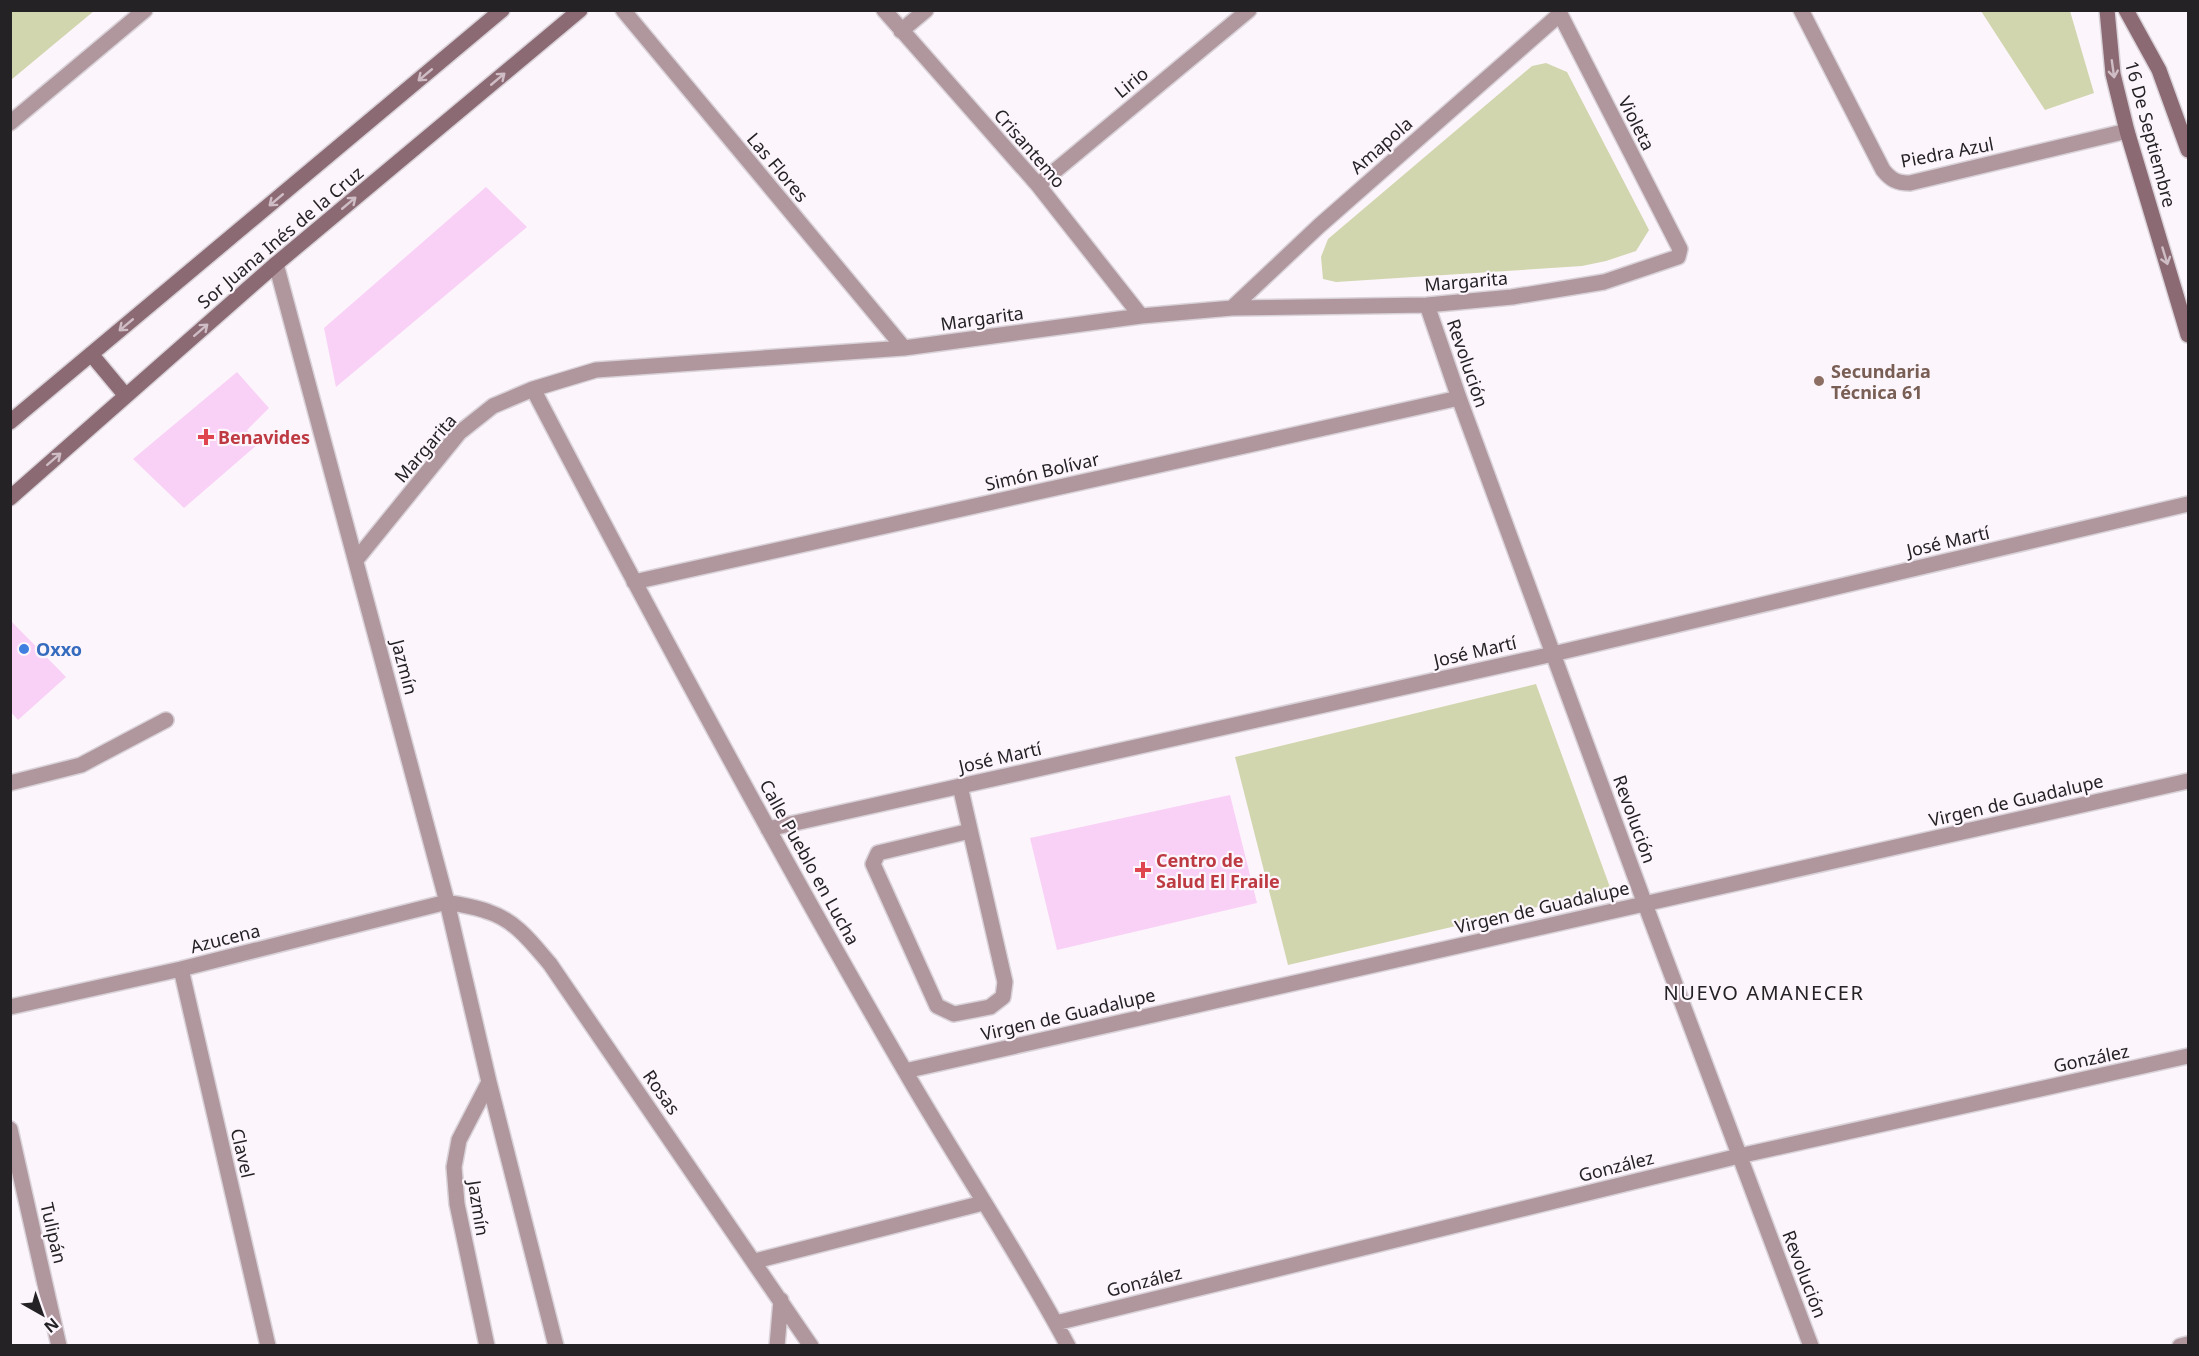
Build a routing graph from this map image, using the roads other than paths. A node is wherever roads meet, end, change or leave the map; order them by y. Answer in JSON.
{"nodes":[{"id":1,"x":146,"y":10,"type":"edge"},
{"id":2,"x":502,"y":10,"type":"edge"},
{"id":3,"x":580,"y":10,"type":"edge"},
{"id":4,"x":623,"y":10,"type":"edge"},
{"id":5,"x":884,"y":10,"type":"edge"},
{"id":6,"x":926,"y":10,"type":"edge"},
{"id":7,"x":1249,"y":10,"type":"edge"},
{"id":8,"x":1801,"y":10,"type":"edge"},
{"id":9,"x":2107,"y":10,"type":"edge"},
{"id":10,"x":2126,"y":10,"type":"edge"},
{"id":11,"x":1559,"y":12,"type":"edge"},
{"id":12,"x":901,"y":31,"type":"junction"},
{"id":13,"x":10,"y":123,"type":"edge"},
{"id":14,"x":2127,"y":131,"type":"junction"},
{"id":15,"x":2188,"y":150,"type":"edge"},
{"id":16,"x":1038,"y":185,"type":"junction"},
{"id":17,"x":1680,"y":253,"type":"joint"},
{"id":18,"x":276,"y":264,"type":"junction"},
{"id":19,"x":1427,"y":305,"type":"junction"},
{"id":20,"x":1232,"y":308,"type":"junction"},
{"id":21,"x":1141,"y":315,"type":"junction"},
{"id":22,"x":2188,"y":334,"type":"edge"},
{"id":23,"x":904,"y":348,"type":"junction"},
{"id":24,"x":91,"y":354,"type":"junction"},
{"id":25,"x":533,"y":389,"type":"junction"},
{"id":26,"x":126,"y":396,"type":"junction"},
{"id":27,"x":1459,"y":398,"type":"junction"},
{"id":28,"x":10,"y":422,"type":"edge"},
{"id":29,"x":10,"y":498,"type":"edge"},
{"id":30,"x":2188,"y":504,"type":"edge"},
{"id":31,"x":356,"y":560,"type":"junction"},
{"id":32,"x":634,"y":582,"type":"junction"},
{"id":33,"x":1553,"y":654,"type":"junction"},
{"id":34,"x":166,"y":720,"type":"dead end"},
{"id":35,"x":2188,"y":781,"type":"edge"},
{"id":36,"x":10,"y":783,"type":"edge"},
{"id":37,"x":960,"y":786,"type":"junction"},
{"id":38,"x":768,"y":829,"type":"junction"},
{"id":39,"x":970,"y":831,"type":"junction"},
{"id":40,"x":447,"y":902,"type":"junction"},
{"id":41,"x":1645,"y":904,"type":"junction"},
{"id":42,"x":181,"y":969,"type":"junction"},
{"id":43,"x":10,"y":1007,"type":"edge"},
{"id":44,"x":2188,"y":1056,"type":"edge"},
{"id":45,"x":905,"y":1071,"type":"junction"},
{"id":46,"x":489,"y":1082,"type":"junction"},
{"id":47,"x":10,"y":1129,"type":"edge"},
{"id":48,"x":1739,"y":1156,"type":"junction"},
{"id":49,"x":983,"y":1203,"type":"junction"},
{"id":50,"x":755,"y":1261,"type":"junction"},
{"id":51,"x":781,"y":1300,"type":"junction"},
{"id":52,"x":1056,"y":1323,"type":"junction"},
{"id":53,"x":2188,"y":1344,"type":"edge"},
{"id":54,"x":59,"y":1346,"type":"edge"},
{"id":55,"x":268,"y":1346,"type":"edge"},
{"id":56,"x":486,"y":1346,"type":"edge"},
{"id":57,"x":556,"y":1346,"type":"edge"},
{"id":58,"x":777,"y":1346,"type":"edge"},
{"id":59,"x":811,"y":1346,"type":"edge"},
{"id":60,"x":1068,"y":1346,"type":"edge"},
{"id":61,"x":1811,"y":1346,"type":"edge"},
{"id":62,"x":2180,"y":1346,"type":"edge"}],
"edges":[{"from":1,"to":13,"type":"street"},
{"from":2,"to":24,"type":"main road","name":"Sor Juana Inés de la Cruz","one_way":true},
{"from":18,"to":3,"type":"main road","name":"Sor Juana Inés de la Cruz","one_way":true},
{"from":4,"to":23,"type":"street","name":"Las Flores"},
{"from":5,"to":12,"type":"street","name":"Crisantemo"},
{"from":6,"to":12,"type":"street"},
{"from":7,"to":16,"type":"street","name":"Lirio"},
{"from":8,"to":14,"type":"street","name":"Piedra Azul"},
{"from":9,"to":14,"type":"main road","name":"16 De Septiembre","one_way":true},
{"from":10,"to":15,"type":"main road","name":"16 De Septiembre"},
{"from":11,"to":17,"type":"street","name":"Violeta"},
{"from":11,"to":20,"type":"street","name":"Amapola"},
{"from":12,"to":16,"type":"street","name":"Crisantemo"},
{"from":14,"to":22,"type":"main road","name":"16 De Septiembre","one_way":true},
{"from":16,"to":21,"type":"street","name":"Crisantemo"},
{"from":17,"to":19,"type":"street","name":"Margarita"},
{"from":26,"to":18,"type":"main road","name":"Sor Juana Inés de la Cruz","one_way":true},
{"from":18,"to":31,"type":"street","name":"Jazmín"},
{"from":19,"to":20,"type":"street","name":"Margarita"},
{"from":19,"to":27,"type":"street","name":"Revolución"},
{"from":20,"to":21,"type":"street","name":"Margarita"},
{"from":21,"to":23,"type":"street","name":"Margarita"},
{"from":23,"to":25,"type":"street","name":"Margarita"},
{"from":24,"to":26,"type":"main road"},
{"from":24,"to":28,"type":"main road","name":"Sor Juana Inés de la Cruz"},
{"from":25,"to":31,"type":"street","name":"Margarita"},
{"from":25,"to":32,"type":"street","name":"Calle Pueblo en Lucha"},
{"from":29,"to":26,"type":"main road","name":"Sor Juana Inés de la Cruz","one_way":true},
{"from":27,"to":32,"type":"street","name":"Simón Bolívar"},
{"from":27,"to":33,"type":"street","name":"Revolución"},
{"from":30,"to":33,"type":"street","name":"José Martí"},
{"from":31,"to":40,"type":"street","name":"Jazmín"},
{"from":32,"to":38,"type":"street","name":"Calle Pueblo en Lucha"},
{"from":33,"to":37,"type":"street","name":"José Martí"},
{"from":33,"to":41,"type":"street","name":"Revolución"},
{"from":34,"to":36,"type":"street"},
{"from":35,"to":41,"type":"street","name":"Virgen de Guadalupe"},
{"from":37,"to":38,"type":"street","name":"José Martí"},
{"from":37,"to":39,"type":"street"},
{"from":38,"to":45,"type":"street","name":"Calle Pueblo en Lucha"},
{"from":39,"to":39,"type":"street"},
{"from":40,"to":42,"type":"street","name":"Azucena"},
{"from":40,"to":46,"type":"street","name":"Jazmín"},
{"from":40,"to":50,"type":"street","name":"Rosas"},
{"from":41,"to":45,"type":"street","name":"Virgen de Guadalupe"},
{"from":41,"to":48,"type":"street","name":"Revolución"},
{"from":42,"to":43,"type":"street","name":"Azucena"},
{"from":42,"to":55,"type":"street","name":"Clavel"},
{"from":44,"to":48,"type":"street","name":"González"},
{"from":45,"to":49,"type":"street","name":"Calle Pueblo en Lucha"},
{"from":46,"to":56,"type":"street","name":"Jazmín"},
{"from":46,"to":57,"type":"street","name":"Jazmín"},
{"from":47,"to":54,"type":"street","name":"Tulipán"},
{"from":48,"to":52,"type":"street","name":"González"},
{"from":48,"to":61,"type":"street","name":"Revolución"},
{"from":49,"to":50,"type":"street"},
{"from":49,"to":52,"type":"street","name":"Calle Pueblo en Lucha"},
{"from":50,"to":51,"type":"street","name":"Rosas"},
{"from":51,"to":58,"type":"street"},
{"from":51,"to":59,"type":"street","name":"Rosas"},
{"from":52,"to":60,"type":"street","name":"Calle Pueblo en Lucha"},
{"from":53,"to":62,"type":"street"}]}
